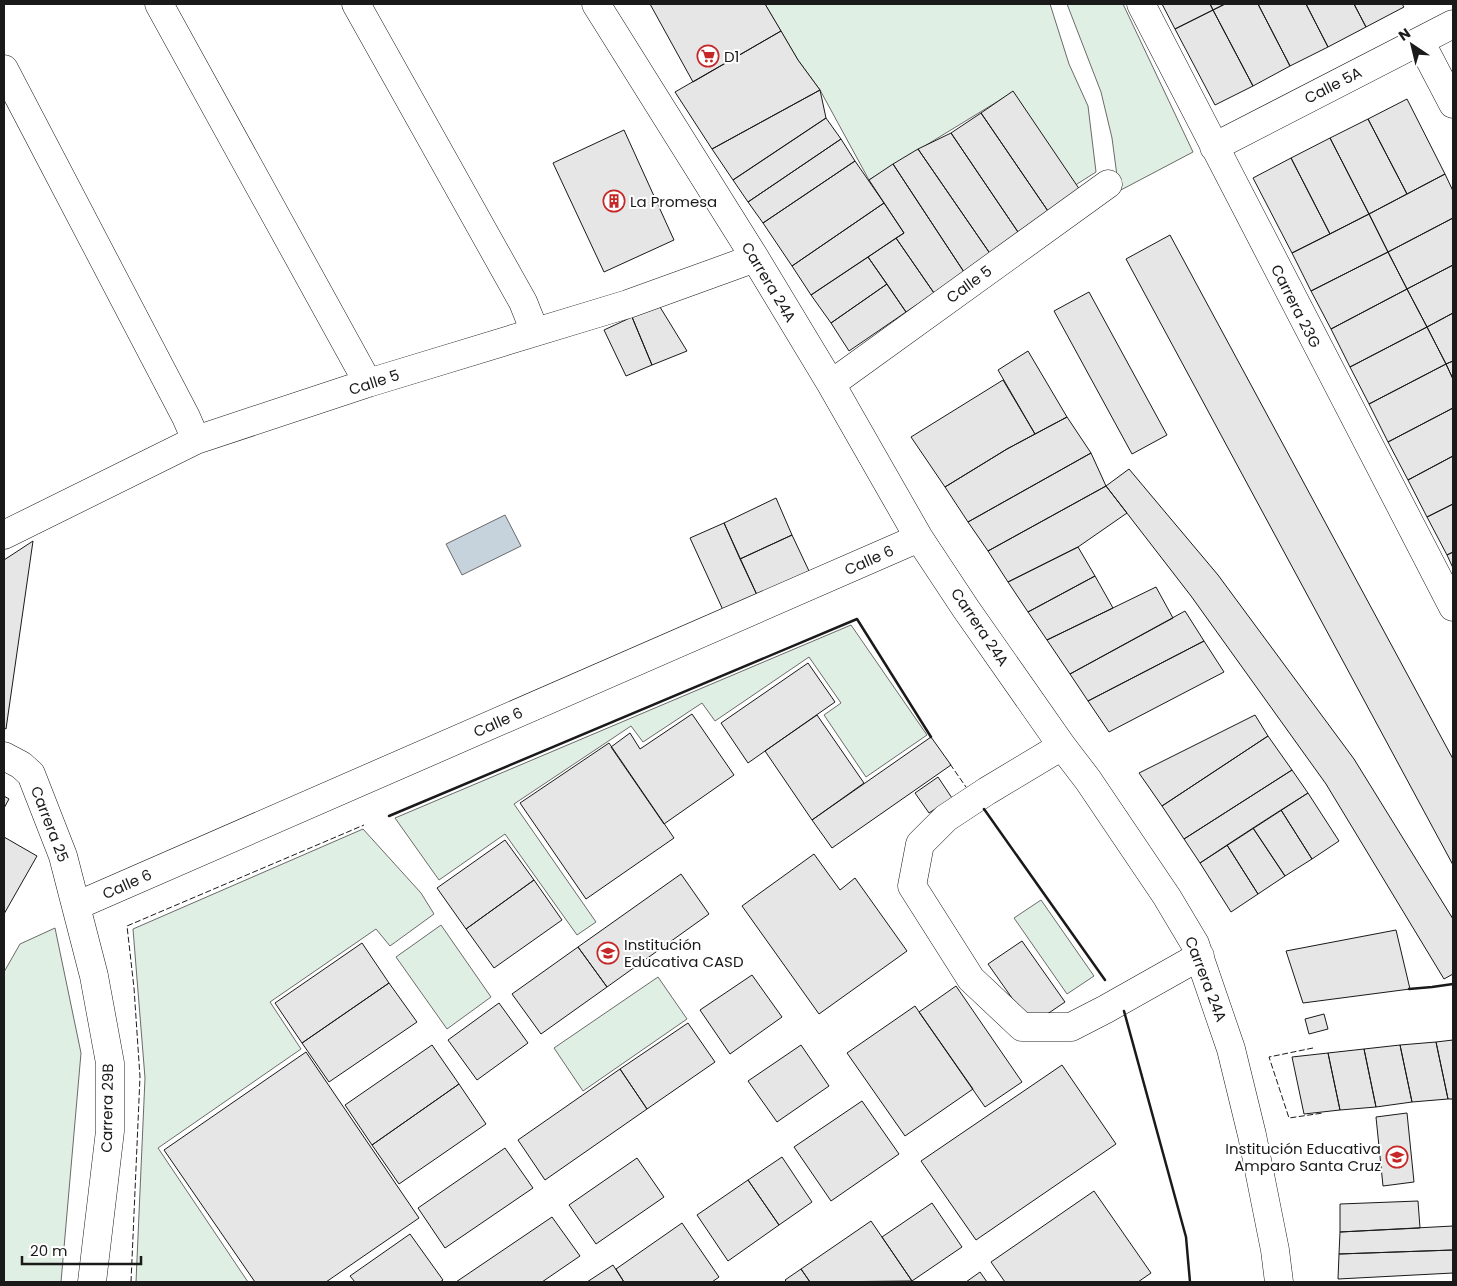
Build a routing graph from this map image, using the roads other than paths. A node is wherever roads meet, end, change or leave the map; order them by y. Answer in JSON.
{"nodes":[{"id":1,"x":158,"y":4,"type":"edge"},
{"id":2,"x":356,"y":4,"type":"edge"},
{"id":3,"x":596,"y":4,"type":"edge"},
{"id":4,"x":1140,"y":4,"type":"edge"},
{"id":5,"x":1453,"y":24,"type":"edge"},
{"id":6,"x":1420,"y":41,"type":"junction"},
{"id":7,"x":4,"y":69,"type":"edge"},
{"id":8,"x":1453,"y":104,"type":"edge"},
{"id":9,"x":1214,"y":147,"type":"junction"},
{"id":10,"x":1108,"y":184,"type":"dead end"},
{"id":11,"x":755,"y":258,"type":"junction"},
{"id":12,"x":535,"y":332,"type":"junction"},
{"id":13,"x":368,"y":383,"type":"junction"},
{"id":14,"x":830,"y":384,"type":"junction"},
{"id":15,"x":196,"y":440,"type":"junction"},
{"id":16,"x":4,"y":534,"type":"edge"},
{"id":17,"x":919,"y":538,"type":"junction"},
{"id":18,"x":1453,"y":607,"type":"edge"},
{"id":19,"x":1062,"y":746,"type":"junction"},
{"id":20,"x":4,"y":756,"type":"edge"},
{"id":21,"x":76,"y":906,"type":"junction"},
{"id":22,"x":1200,"y":956,"type":"junction"},
{"id":23,"x":92,"y":1282,"type":"edge"},
{"id":24,"x":1279,"y":1282,"type":"edge"}],
"edges":[{"from":1,"to":13,"type":"street"},
{"from":2,"to":12,"type":"street"},
{"from":3,"to":11,"type":"street","name":"Carrera 24A"},
{"from":4,"to":9,"type":"street","name":"Carrera 23G"},
{"from":5,"to":6,"type":"street","name":"Calle 5A"},
{"from":6,"to":8,"type":"street"},
{"from":6,"to":9,"type":"street","name":"Calle 5A"},
{"from":7,"to":15,"type":"street"},
{"from":9,"to":18,"type":"street","name":"Carrera 23G"},
{"from":10,"to":14,"type":"street","name":"Calle 5"},
{"from":11,"to":12,"type":"street","name":"Calle 5"},
{"from":11,"to":14,"type":"street","name":"Carrera 24A"},
{"from":12,"to":13,"type":"street","name":"Calle 5"},
{"from":13,"to":15,"type":"street","name":"Calle 5"},
{"from":14,"to":17,"type":"street","name":"Carrera 24A"},
{"from":15,"to":16,"type":"street","name":"Calle 5"},
{"from":17,"to":19,"type":"street","name":"Carrera 24A"},
{"from":17,"to":21,"type":"street","name":"Calle 6"},
{"from":19,"to":22,"type":"street","name":"Carrera 24A"},
{"from":19,"to":22,"type":"street"},
{"from":20,"to":21,"type":"street","name":"Carrera 25"},
{"from":21,"to":23,"type":"street","name":"Carrera 29B"},
{"from":22,"to":24,"type":"street","name":"Carrera 24A"}]}
